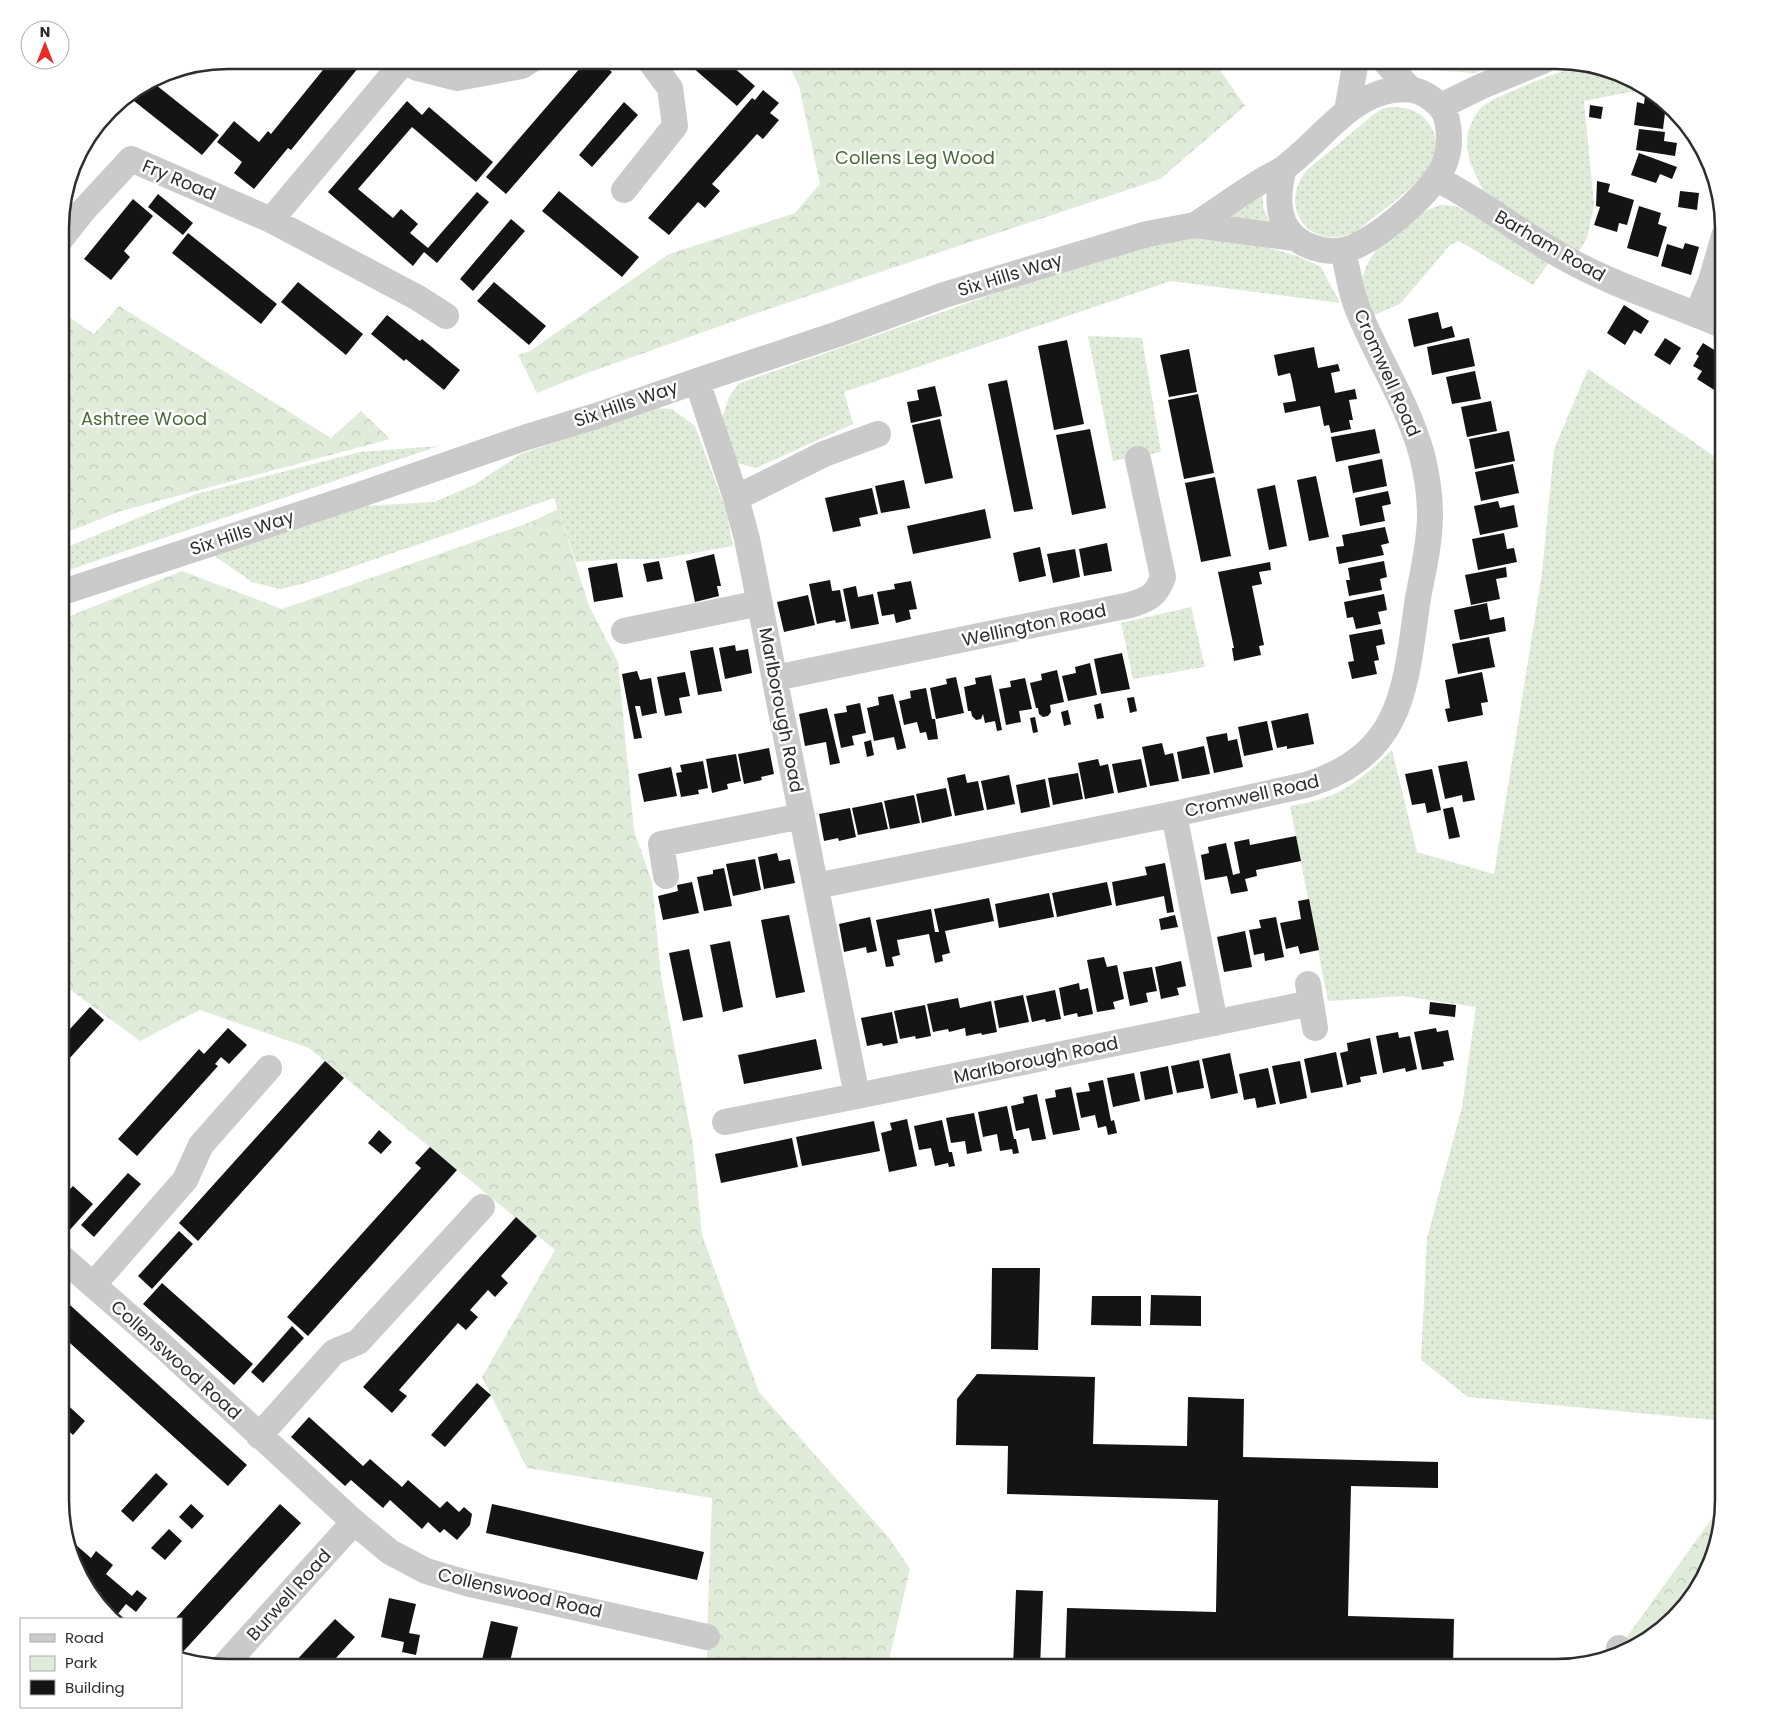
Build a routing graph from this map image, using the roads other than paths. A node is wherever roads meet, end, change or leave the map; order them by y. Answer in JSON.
{"nodes":[{"id":1,"x":397,"y":69,"type":"edge"},
{"id":2,"x":421,"y":69,"type":"edge"},
{"id":3,"x":506,"y":69,"type":"edge"},
{"id":4,"x":656,"y":69,"type":"edge"},
{"id":5,"x":1354,"y":69,"type":"edge"},
{"id":6,"x":1392,"y":69,"type":"edge"},
{"id":7,"x":1523,"y":69,"type":"edge"},
{"id":8,"x":1409,"y":88,"type":"junction"},
{"id":9,"x":1441,"y":106,"type":"junction"},
{"id":10,"x":1347,"y":111,"type":"junction"},
{"id":11,"x":1284,"y":168,"type":"junction"},
{"id":12,"x":1437,"y":179,"type":"junction"},
{"id":13,"x":624,"y":190,"type":"dead end"},
{"id":14,"x":271,"y":220,"type":"junction"},
{"id":15,"x":1195,"y":225,"type":"junction"},
{"id":16,"x":69,"y":229,"type":"edge"},
{"id":17,"x":1294,"y":238,"type":"junction"},
{"id":18,"x":1343,"y":251,"type":"junction"},
{"id":19,"x":1715,"y":267,"type":"edge"},
{"id":20,"x":1697,"y":314,"type":"junction"},
{"id":21,"x":446,"y":316,"type":"dead end"},
{"id":22,"x":1715,"y":322,"type":"edge"},
{"id":23,"x":697,"y":381,"type":"junction"},
{"id":24,"x":878,"y":434,"type":"dead end"},
{"id":25,"x":1138,"y":459,"type":"dead end"},
{"id":26,"x":736,"y":498,"type":"junction"},
{"id":27,"x":69,"y":590,"type":"edge"},
{"id":28,"x":760,"y":604,"type":"junction"},
{"id":29,"x":624,"y":630,"type":"dead end"},
{"id":30,"x":775,"y":678,"type":"junction"},
{"id":31,"x":1174,"y":814,"type":"junction"},
{"id":32,"x":802,"y":816,"type":"junction"},
{"id":33,"x":666,"y":876,"type":"dead end"},
{"id":34,"x":816,"y":886,"type":"junction"},
{"id":35,"x":1311,"y":1005,"type":"dead end"},
{"id":36,"x":1216,"y":1023,"type":"junction"},
{"id":37,"x":269,"y":1068,"type":"dead end"},
{"id":38,"x":857,"y":1096,"type":"junction"},
{"id":39,"x":725,"y":1122,"type":"dead end"},
{"id":40,"x":482,"y":1207,"type":"dead end"},
{"id":41,"x":69,"y":1264,"type":"edge"},
{"id":42,"x":93,"y":1285,"type":"junction"},
{"id":43,"x":259,"y":1436,"type":"junction"},
{"id":44,"x":354,"y":1522,"type":"junction"},
{"id":45,"x":706,"y":1637,"type":"dead end"},
{"id":46,"x":230,"y":1659,"type":"edge"}],
"edges":[{"from":1,"to":14,"type":"street"},
{"from":2,"to":3,"type":"street"},
{"from":4,"to":13,"type":"street"},
{"from":5,"to":10,"type":"street"},
{"from":6,"to":8,"type":"street"},
{"from":7,"to":9,"type":"street"},
{"from":8,"to":9,"type":"street"},
{"from":8,"to":10,"type":"street"},
{"from":9,"to":12,"type":"street"},
{"from":10,"to":11,"type":"street"},
{"from":11,"to":15,"type":"street","name":"Six Hills Way"},
{"from":11,"to":17,"type":"street"},
{"from":12,"to":18,"type":"street"},
{"from":12,"to":20,"type":"street","name":"Barham Road"},
{"from":14,"to":16,"type":"street","name":"Fry Road"},
{"from":14,"to":21,"type":"street","name":"Fry Road"},
{"from":15,"to":17,"type":"street","name":"Six Hills Way"},
{"from":15,"to":23,"type":"street","name":"Six Hills Way"},
{"from":17,"to":18,"type":"street"},
{"from":18,"to":31,"type":"street","name":"Cromwell Road"},
{"from":19,"to":20,"type":"street"},
{"from":20,"to":22,"type":"street","name":"Barham Road"},
{"from":23,"to":26,"type":"street","name":"Marlborough Road"},
{"from":23,"to":27,"type":"street","name":"Six Hills Way"},
{"from":24,"to":26,"type":"street"},
{"from":25,"to":30,"type":"street","name":"Wellington Road"},
{"from":26,"to":28,"type":"street","name":"Marlborough Road"},
{"from":28,"to":29,"type":"street","name":"Marlborough Road"},
{"from":28,"to":30,"type":"street","name":"Marlborough Road"},
{"from":30,"to":32,"type":"street","name":"Marlborough Road"},
{"from":31,"to":34,"type":"street","name":"Cromwell Road"},
{"from":31,"to":36,"type":"street"},
{"from":32,"to":33,"type":"street","name":"Marlborough Road"},
{"from":32,"to":34,"type":"street","name":"Marlborough Road"},
{"from":34,"to":38,"type":"street","name":"Marlborough Road"},
{"from":35,"to":36,"type":"street","name":"Marlborough Road"},
{"from":36,"to":38,"type":"street","name":"Marlborough Road"},
{"from":37,"to":42,"type":"street"},
{"from":38,"to":39,"type":"street","name":"Marlborough Road"},
{"from":40,"to":43,"type":"street"},
{"from":41,"to":42,"type":"street","name":"Collenswood Road"},
{"from":42,"to":43,"type":"street","name":"Collenswood Road"},
{"from":43,"to":44,"type":"street","name":"Collenswood Road"},
{"from":44,"to":45,"type":"street","name":"Collenswood Road"},
{"from":44,"to":46,"type":"street","name":"Burwell Road"}]}
